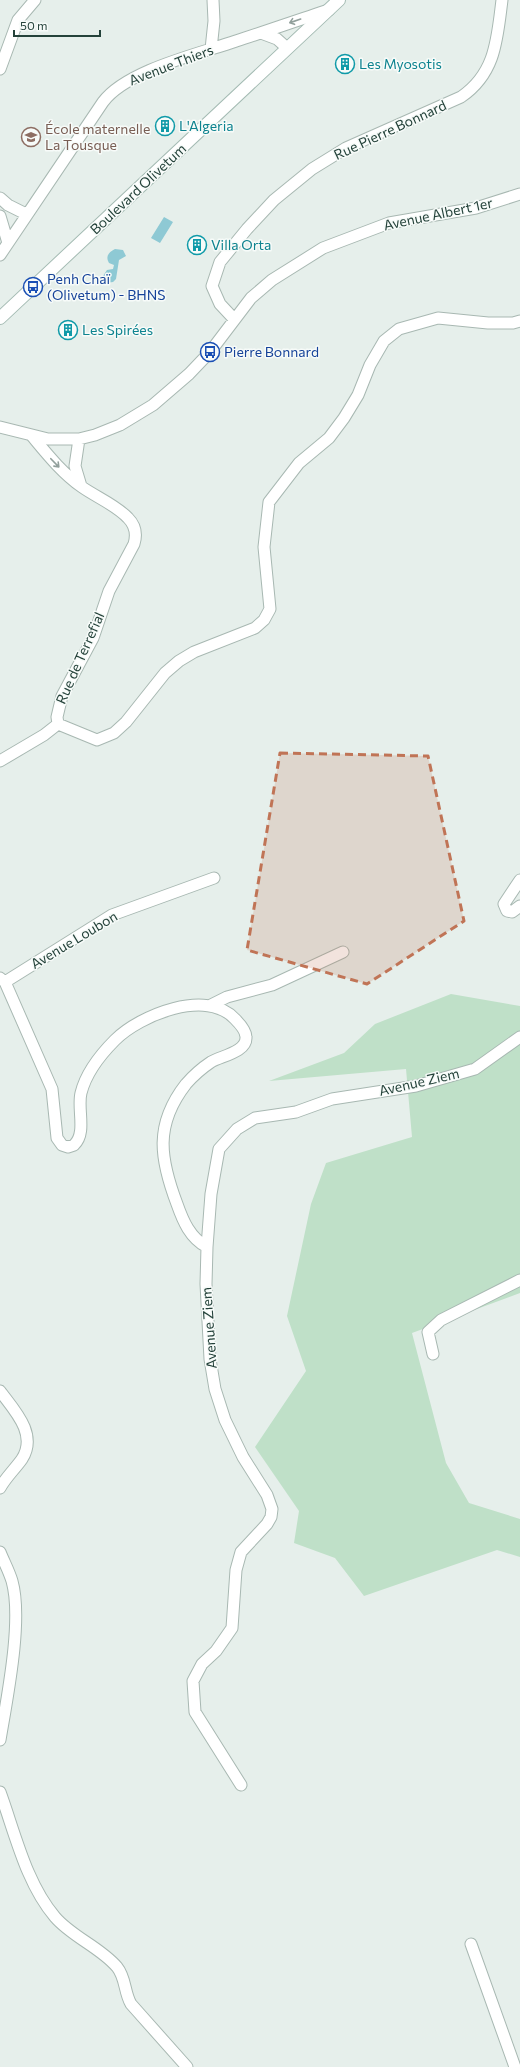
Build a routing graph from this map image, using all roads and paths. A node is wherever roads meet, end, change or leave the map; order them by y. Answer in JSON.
{"nodes":[{"id":1,"x":35,"y":0,"type":"edge"},
{"id":2,"x":213,"y":0,"type":"edge"},
{"id":3,"x":339,"y":0,"type":"edge"},
{"id":4,"x":502,"y":0,"type":"edge"},
{"id":5,"x":328,"y":10,"type":"junction"},
{"id":6,"x":261,"y":33,"type":"junction"},
{"id":7,"x":287,"y":48,"type":"junction"},
{"id":8,"x":211,"y":50,"type":"junction"},
{"id":9,"x":0,"y":69,"type":"edge"},
{"id":10,"x":520,"y":194,"type":"edge"},
{"id":11,"x":0,"y":198,"type":"edge"},
{"id":12,"x":26,"y":214,"type":"junction"},
{"id":13,"x":0,"y":216,"type":"edge"},
{"id":14,"x":8,"y":243,"type":"junction"},
{"id":15,"x":0,"y":255,"type":"edge"},
{"id":16,"x":0,"y":318,"type":"edge"},
{"id":17,"x":234,"y":319,"type":"junction"},
{"id":18,"x":520,"y":321,"type":"edge"},
{"id":19,"x":0,"y":427,"type":"edge"},
{"id":20,"x":32,"y":436,"type":"junction"},
{"id":21,"x":79,"y":439,"type":"junction"},
{"id":22,"x":82,"y":487,"type":"junction"},
{"id":23,"x":58,"y":724,"type":"junction"},
{"id":24,"x":0,"y":761,"type":"edge"},
{"id":25,"x":214,"y":878,"type":"dead end"},
{"id":26,"x":520,"y":880,"type":"edge"},
{"id":27,"x":520,"y":906,"type":"edge"},
{"id":28,"x":342,"y":952,"type":"dead end"},
{"id":29,"x":2,"y":980,"type":"edge"},
{"id":30,"x":212,"y":1005,"type":"junction"},
{"id":31,"x":520,"y":1037,"type":"edge"},
{"id":32,"x":207,"y":1248,"type":"junction"},
{"id":33,"x":520,"y":1280,"type":"edge"},
{"id":34,"x":433,"y":1354,"type":"dead end"},
{"id":35,"x":0,"y":1391,"type":"edge"},
{"id":36,"x":0,"y":1488,"type":"edge"},
{"id":37,"x":0,"y":1552,"type":"edge"},
{"id":38,"x":0,"y":1740,"type":"edge"},
{"id":39,"x":241,"y":1785,"type":"dead end"},
{"id":40,"x":0,"y":1792,"type":"edge"},
{"id":41,"x":471,"y":1944,"type":"dead end"},
{"id":42,"x":187,"y":2067,"type":"edge"},
{"id":43,"x":515,"y":2067,"type":"edge"}],
"edges":[{"from":1,"to":9,"type":"street"},
{"from":2,"to":8,"type":"street"},
{"from":3,"to":5,"type":"main road","name":"Boulevard Olivetum"},
{"from":4,"to":17,"type":"street","name":"Rue Pierre Bonnard"},
{"from":5,"to":6,"type":"street","name":"Avenue Thiers","one_way":true},
{"from":5,"to":7,"type":"main road","name":"Boulevard Olivetum"},
{"from":6,"to":7,"type":"street"},
{"from":6,"to":8,"type":"street","name":"Avenue Thiers"},
{"from":7,"to":16,"type":"main road","name":"Boulevard Olivetum"},
{"from":8,"to":12,"type":"street","name":"Avenue Thiers"},
{"from":10,"to":17,"type":"street","name":"Avenue Albert 1er"},
{"from":11,"to":12,"type":"street"},
{"from":12,"to":14,"type":"street","name":"Avenue Thiers"},
{"from":13,"to":14,"type":"street"},
{"from":14,"to":15,"type":"street","name":"Avenue Thiers"},
{"from":17,"to":21,"type":"street","name":"Avenue Albert 1er"},
{"from":18,"to":23,"type":"street","name":"Rue de Terrefial"},
{"from":19,"to":20,"type":"street","name":"Avenue Albert 1er"},
{"from":20,"to":21,"type":"street","name":"Avenue Albert 1er"},
{"from":20,"to":22,"type":"street","name":"Rue de Terrefial","one_way":true},
{"from":21,"to":22,"type":"street"},
{"from":22,"to":23,"type":"street","name":"Rue de Terrefial"},
{"from":23,"to":24,"type":"street"},
{"from":25,"to":29,"type":"street","name":"Avenue Loubon"},
{"from":26,"to":27,"type":"street"},
{"from":28,"to":30,"type":"street"},
{"from":29,"to":30,"type":"street"},
{"from":30,"to":32,"type":"street"},
{"from":31,"to":32,"type":"street","name":"Avenue Ziem"},
{"from":32,"to":39,"type":"street","name":"Avenue Ziem"},
{"from":33,"to":34,"type":"street"},
{"from":35,"to":36,"type":"street"},
{"from":37,"to":38,"type":"street"},
{"from":40,"to":42,"type":"street"},
{"from":41,"to":43,"type":"street"}]}
